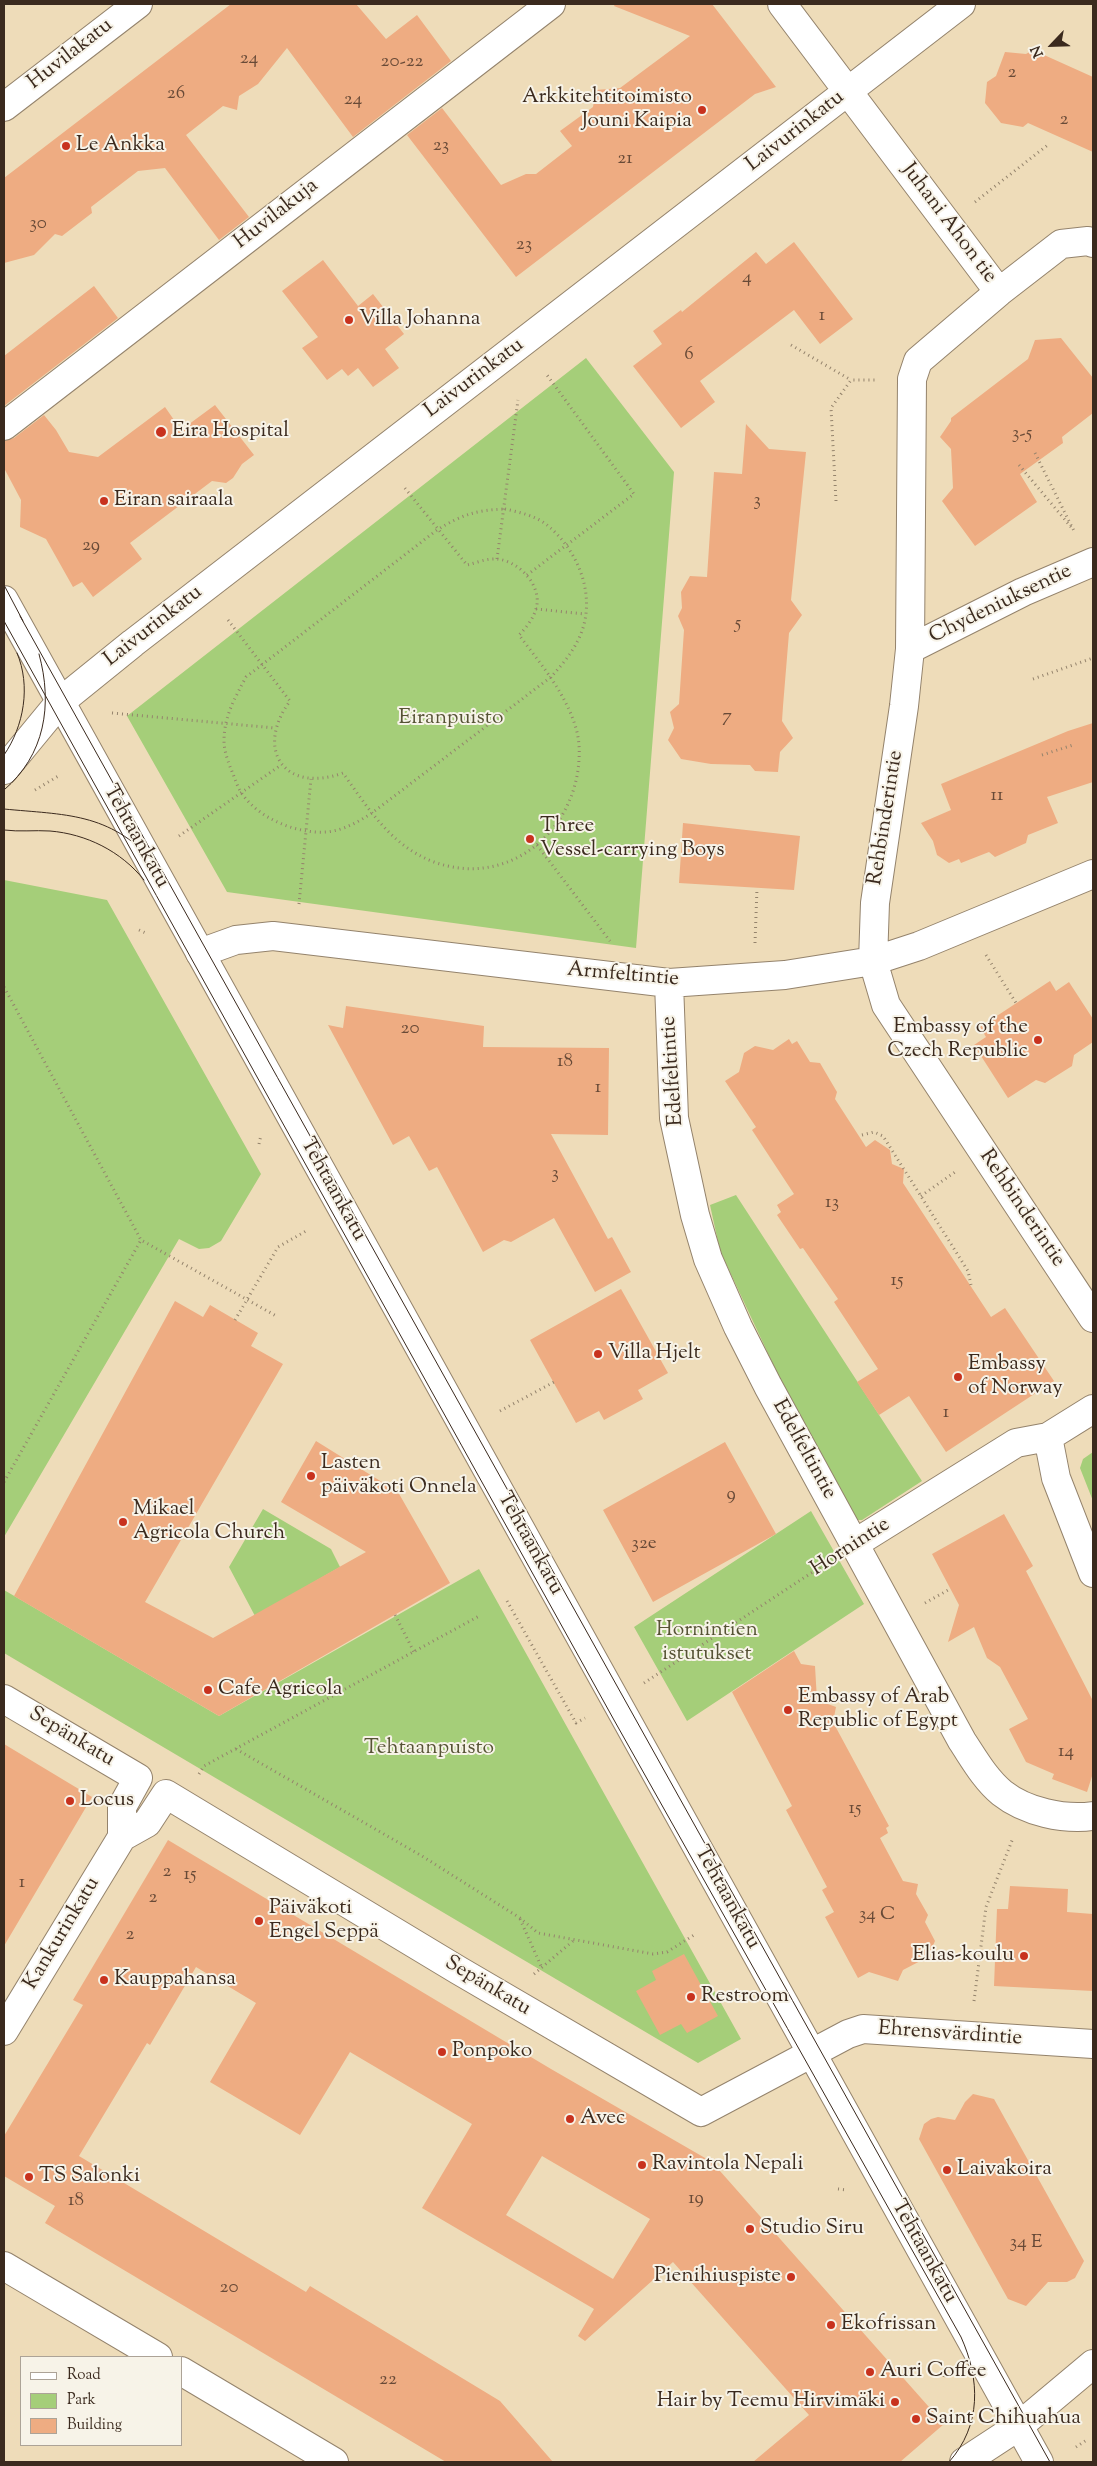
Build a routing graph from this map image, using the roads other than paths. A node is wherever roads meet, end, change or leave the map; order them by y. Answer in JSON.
{"nodes":[{"id":1,"x":138,"y":4,"type":"edge"},
{"id":2,"x":551,"y":4,"type":"edge"},
{"id":3,"x":782,"y":4,"type":"edge"},
{"id":4,"x":961,"y":4,"type":"edge"},
{"id":5,"x":848,"y":91,"type":"junction"},
{"id":6,"x":4,"y":107,"type":"edge"},
{"id":7,"x":1093,"y":242,"type":"edge"},
{"id":8,"x":999,"y":292,"type":"junction"},
{"id":9,"x":4,"y":426,"type":"edge"},
{"id":10,"x":1093,"y":562,"type":"edge"},
{"id":11,"x":4,"y":600,"type":"edge"},
{"id":12,"x":910,"y":649,"type":"junction"},
{"id":13,"x":60,"y":702,"type":"junction"},
{"id":14,"x":4,"y":770,"type":"edge"},
{"id":15,"x":1093,"y":874,"type":"edge"},
{"id":16,"x":200,"y":953,"type":"junction"},
{"id":17,"x":874,"y":961,"type":"junction"},
{"id":18,"x":669,"y":983,"type":"junction"},
{"id":19,"x":1093,"y":1318,"type":"edge"},
{"id":20,"x":1093,"y":1409,"type":"edge"},
{"id":21,"x":1048,"y":1436,"type":"junction"},
{"id":22,"x":854,"y":1544,"type":"junction"},
{"id":23,"x":1093,"y":1573,"type":"edge"},
{"id":24,"x":4,"y":1699,"type":"edge"},
{"id":25,"x":173,"y":1799,"type":"joint"},
{"id":26,"x":1093,"y":1816,"type":"edge"},
{"id":27,"x":122,"y":1837,"type":"junction"},
{"id":28,"x":4,"y":2031,"type":"edge"},
{"id":29,"x":1093,"y":2044,"type":"edge"},
{"id":30,"x":813,"y":2053,"type":"junction"},
{"id":31,"x":4,"y":2266,"type":"edge"},
{"id":32,"x":156,"y":2356,"type":"edge"},
{"id":33,"x":1093,"y":2364,"type":"edge"},
{"id":34,"x":182,"y":2372,"type":"edge"},
{"id":35,"x":1020,"y":2426,"type":"junction"},
{"id":36,"x":334,"y":2462,"type":"edge"},
{"id":37,"x":964,"y":2462,"type":"edge"},
{"id":38,"x":1039,"y":2462,"type":"edge"}],
"edges":[{"from":1,"to":6,"type":"street","name":"Huvilakatu"},
{"from":2,"to":9,"type":"street","name":"Huvilakuja"},
{"from":3,"to":5,"type":"street","name":"Juhani Ahon tie"},
{"from":4,"to":5,"type":"street","name":"Laivurinkatu"},
{"from":5,"to":8,"type":"street","name":"Juhani Ahon tie"},
{"from":5,"to":13,"type":"street","name":"Laivurinkatu"},
{"from":7,"to":8,"type":"street","name":"Juhani Ahon tie"},
{"from":8,"to":12,"type":"street","name":"Rehbinderintie"},
{"from":10,"to":12,"type":"street","name":"Chydeniuksentie"},
{"from":11,"to":13,"type":"street","name":"Tehtaankatu"},
{"from":12,"to":17,"type":"street","name":"Rehbinderintie"},
{"from":13,"to":14,"type":"street","name":"Laivurinkatu"},
{"from":13,"to":16,"type":"street","name":"Tehtaankatu"},
{"from":15,"to":17,"type":"street","name":"Armfeltintie"},
{"from":16,"to":18,"type":"street","name":"Armfeltintie"},
{"from":16,"to":30,"type":"street","name":"Tehtaankatu"},
{"from":17,"to":18,"type":"street","name":"Armfeltintie"},
{"from":17,"to":19,"type":"street","name":"Rehbinderintie"},
{"from":18,"to":22,"type":"street","name":"Edelfeltintie"},
{"from":20,"to":21,"type":"street","name":"Hornintie"},
{"from":21,"to":22,"type":"street","name":"Hornintie"},
{"from":21,"to":23,"type":"street"},
{"from":22,"to":26,"type":"street","name":"Edelfeltintie"},
{"from":24,"to":27,"type":"street","name":"Sepänkatu"},
{"from":25,"to":27,"type":"street","name":"Kankurinkatu"},
{"from":25,"to":30,"type":"street","name":"Sepänkatu"},
{"from":27,"to":28,"type":"street","name":"Kankurinkatu"},
{"from":29,"to":30,"type":"street","name":"Ehrensvärdintie"},
{"from":30,"to":35,"type":"street","name":"Tehtaankatu"},
{"from":31,"to":32,"type":"street"},
{"from":33,"to":35,"type":"street"},
{"from":34,"to":36,"type":"street"},
{"from":35,"to":37,"type":"street"},
{"from":35,"to":38,"type":"street","name":"Tehtaankatu"}]}
